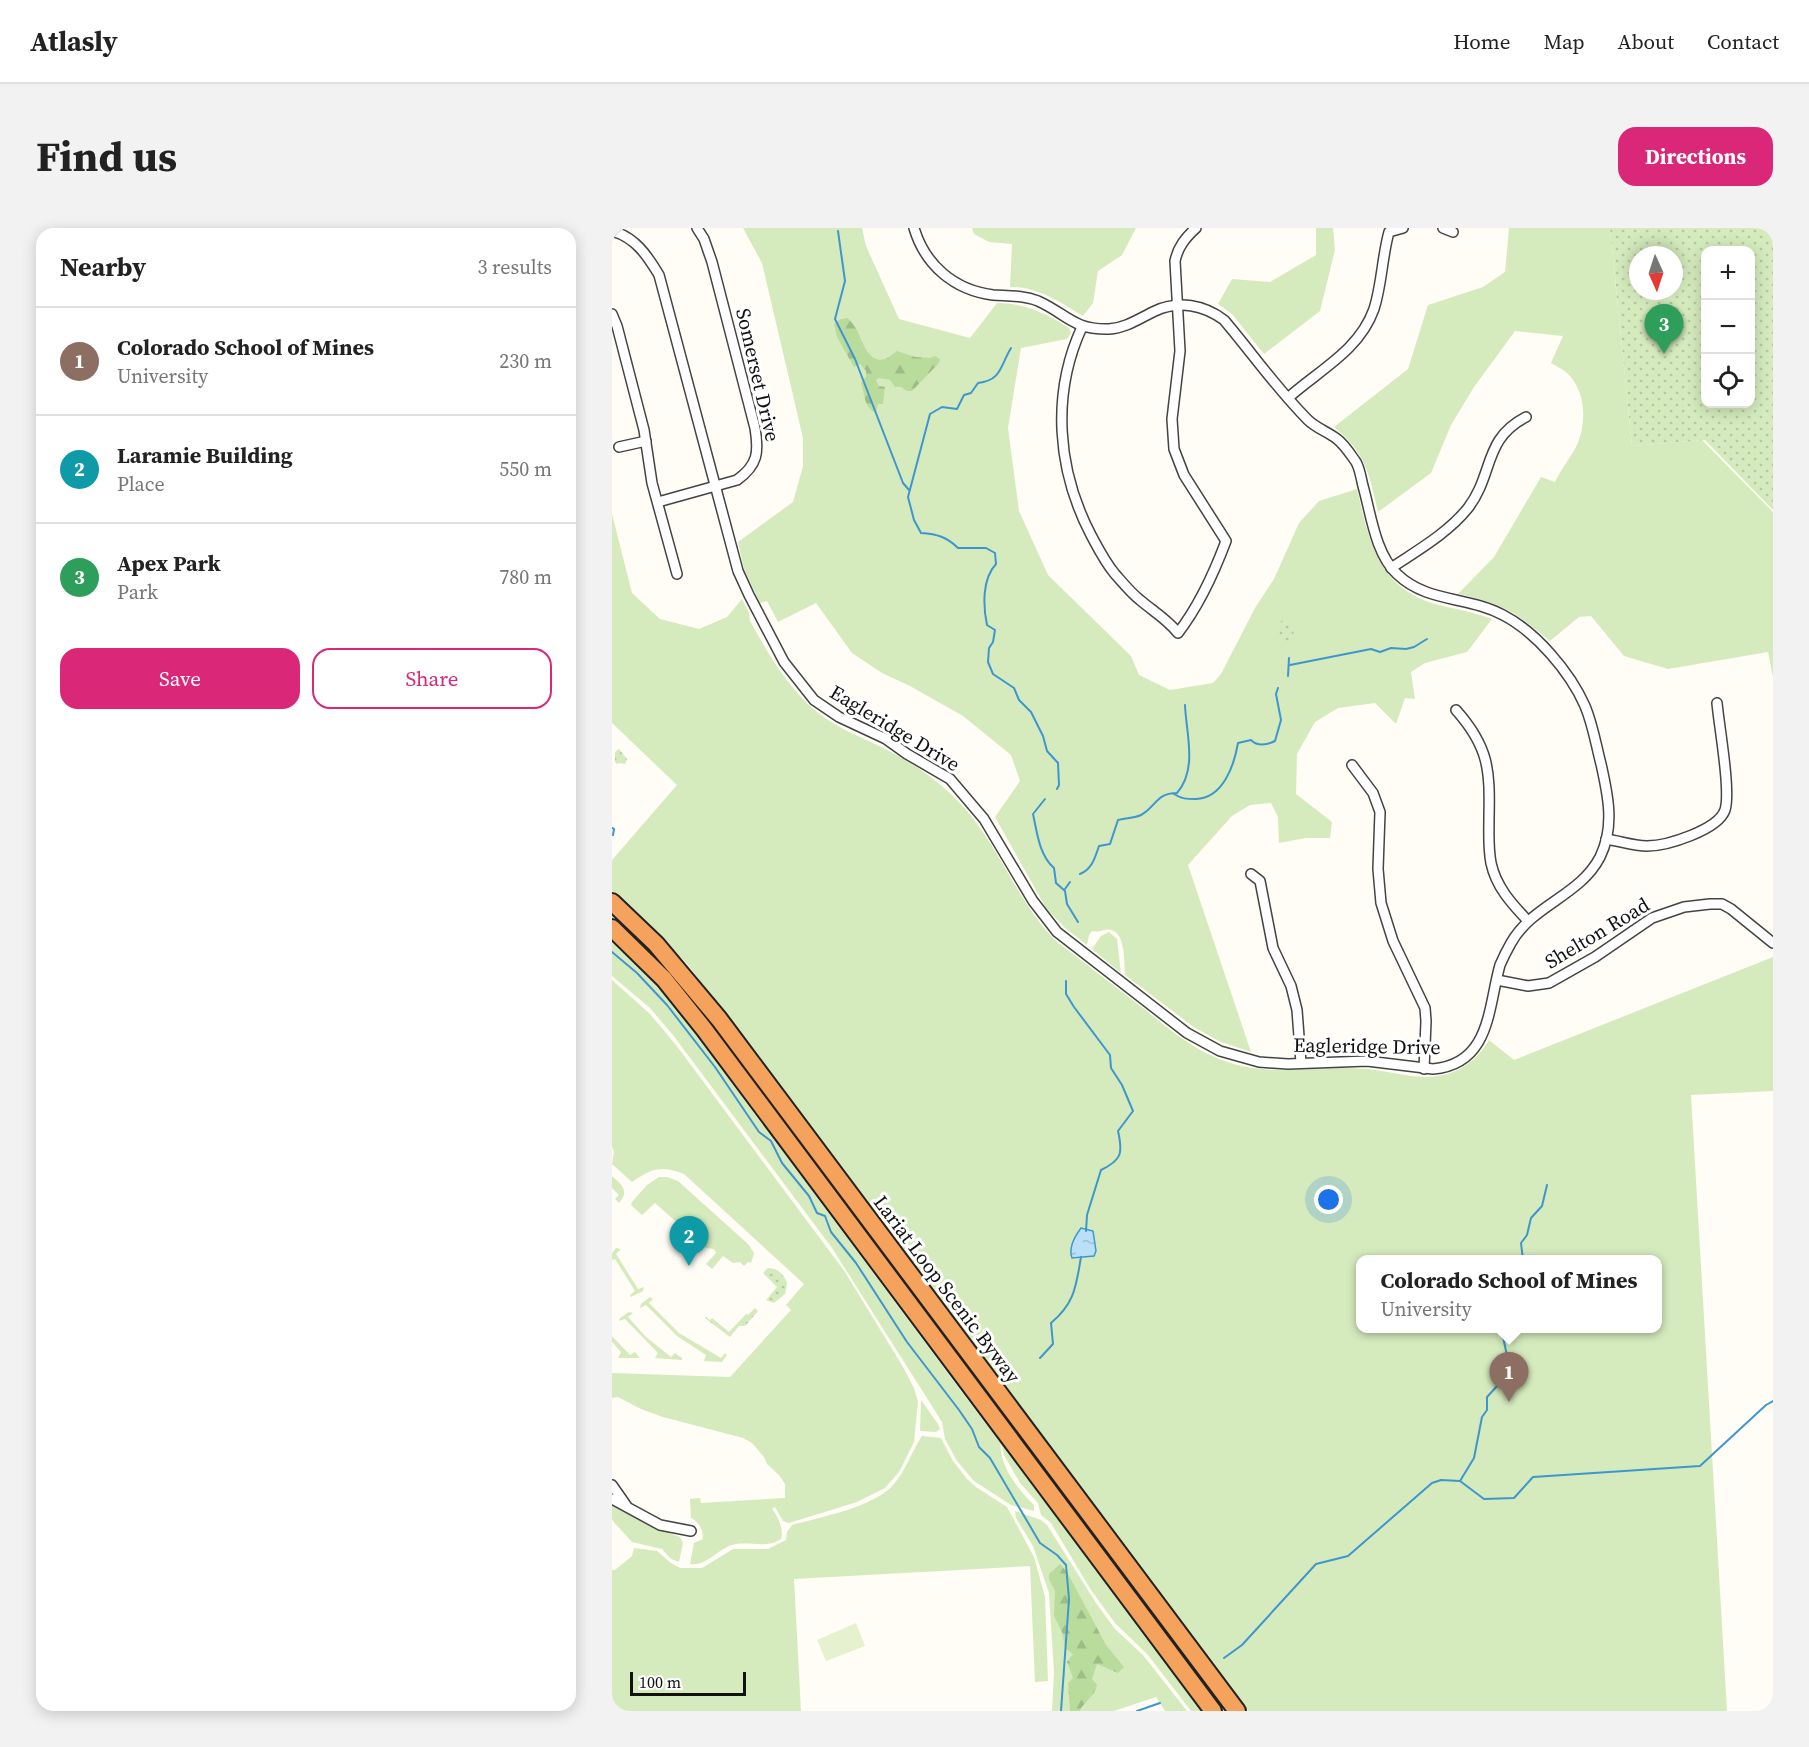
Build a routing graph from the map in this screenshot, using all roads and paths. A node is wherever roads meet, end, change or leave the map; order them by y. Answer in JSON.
{"nodes":[{"id":1,"x":697,"y":228,"type":"edge"},
{"id":2,"x":914,"y":228,"type":"edge"},
{"id":3,"x":1196,"y":228,"type":"edge"},
{"id":4,"x":1403,"y":228,"type":"edge"},
{"id":5,"x":1443,"y":228,"type":"edge"},
{"id":6,"x":612,"y":231,"type":"edge"},
{"id":7,"x":1453,"y":232,"type":"dead end"},
{"id":8,"x":1177,"y":306,"type":"junction"},
{"id":9,"x":612,"y":314,"type":"edge"},
{"id":10,"x":1080,"y":326,"type":"junction"},
{"id":11,"x":617,"y":348,"type":"edge"},
{"id":12,"x":1288,"y":398,"type":"junction"},
{"id":13,"x":1526,"y":417,"type":"dead end"},
{"id":14,"x":646,"y":441,"type":"junction"},
{"id":15,"x":619,"y":447,"type":"dead end"},
{"id":16,"x":715,"y":486,"type":"junction"},
{"id":17,"x":658,"y":502,"type":"junction"},
{"id":18,"x":1391,"y":567,"type":"junction"},
{"id":19,"x":678,"y":574,"type":"dead end"},
{"id":20,"x":1717,"y":703,"type":"dead end"},
{"id":21,"x":1456,"y":711,"type":"dead end"},
{"id":22,"x":1352,"y":765,"type":"dead end"},
{"id":23,"x":1606,"y":839,"type":"junction"},
{"id":24,"x":1251,"y":874,"type":"dead end"},
{"id":25,"x":612,"y":903,"type":"edge"},
{"id":26,"x":1528,"y":921,"type":"junction"},
{"id":27,"x":612,"y":928,"type":"edge"},
{"id":28,"x":1773,"y":943,"type":"edge"},
{"id":29,"x":1497,"y":980,"type":"junction"},
{"id":30,"x":1301,"y":1063,"type":"junction"},
{"id":31,"x":1424,"y":1069,"type":"junction"},
{"id":32,"x":1057,"y":1472,"type":"junction"},
{"id":33,"x":612,"y":1474,"type":"edge"},
{"id":34,"x":612,"y":1479,"type":"edge"},
{"id":35,"x":1043,"y":1483,"type":"junction"},
{"id":36,"x":612,"y":1485,"type":"edge"},
{"id":37,"x":612,"y":1499,"type":"edge"},
{"id":38,"x":627,"y":1507,"type":"junction"},
{"id":39,"x":691,"y":1531,"type":"dead end"},
{"id":40,"x":1213,"y":1711,"type":"edge"},
{"id":41,"x":1237,"y":1711,"type":"edge"}],
"edges":[{"from":1,"to":16,"type":"street","name":"Somerset Drive"},
{"from":2,"to":10,"type":"street"},
{"from":3,"to":8,"type":"street"},
{"from":4,"to":12,"type":"street"},
{"from":5,"to":7,"type":"street"},
{"from":6,"to":16,"type":"street","name":"Eagleridge Drive"},
{"from":8,"to":10,"type":"street","name":"Eagleridge Drive"},
{"from":8,"to":10,"type":"street"},
{"from":8,"to":12,"type":"street","name":"Eagleridge Drive"},
{"from":9,"to":11,"type":"street"},
{"from":11,"to":14,"type":"street"},
{"from":12,"to":18,"type":"street","name":"Eagleridge Drive"},
{"from":13,"to":18,"type":"street"},
{"from":14,"to":15,"type":"street"},
{"from":14,"to":17,"type":"street"},
{"from":16,"to":17,"type":"street","name":"Somerset Drive"},
{"from":16,"to":30,"type":"street","name":"Eagleridge Drive"},
{"from":17,"to":19,"type":"street"},
{"from":18,"to":23,"type":"street","name":"Eagleridge Drive"},
{"from":20,"to":23,"type":"street"},
{"from":21,"to":26,"type":"street"},
{"from":22,"to":31,"type":"street"},
{"from":23,"to":26,"type":"street","name":"Eagleridge Drive"},
{"from":24,"to":30,"type":"street"},
{"from":25,"to":32,"type":"highway","name":"Lariat Loop Scenic Byway"},
{"from":26,"to":29,"type":"street","name":"Eagleridge Drive"},
{"from":27,"to":35,"type":"highway","name":"Lariat Loop Scenic Byway"},
{"from":28,"to":29,"type":"street","name":"Shelton Road"},
{"from":29,"to":31,"type":"street","name":"Eagleridge Drive"},
{"from":30,"to":31,"type":"street","name":"Eagleridge Drive"},
{"from":32,"to":35,"type":"highway"},
{"from":32,"to":41,"type":"highway","name":"Lariat Loop Scenic Byway"},
{"from":33,"to":34,"type":"street"},
{"from":35,"to":40,"type":"highway","name":"Lariat Loop Scenic Byway"},
{"from":36,"to":38,"type":"street"},
{"from":37,"to":38,"type":"street"},
{"from":38,"to":39,"type":"street"}]}
